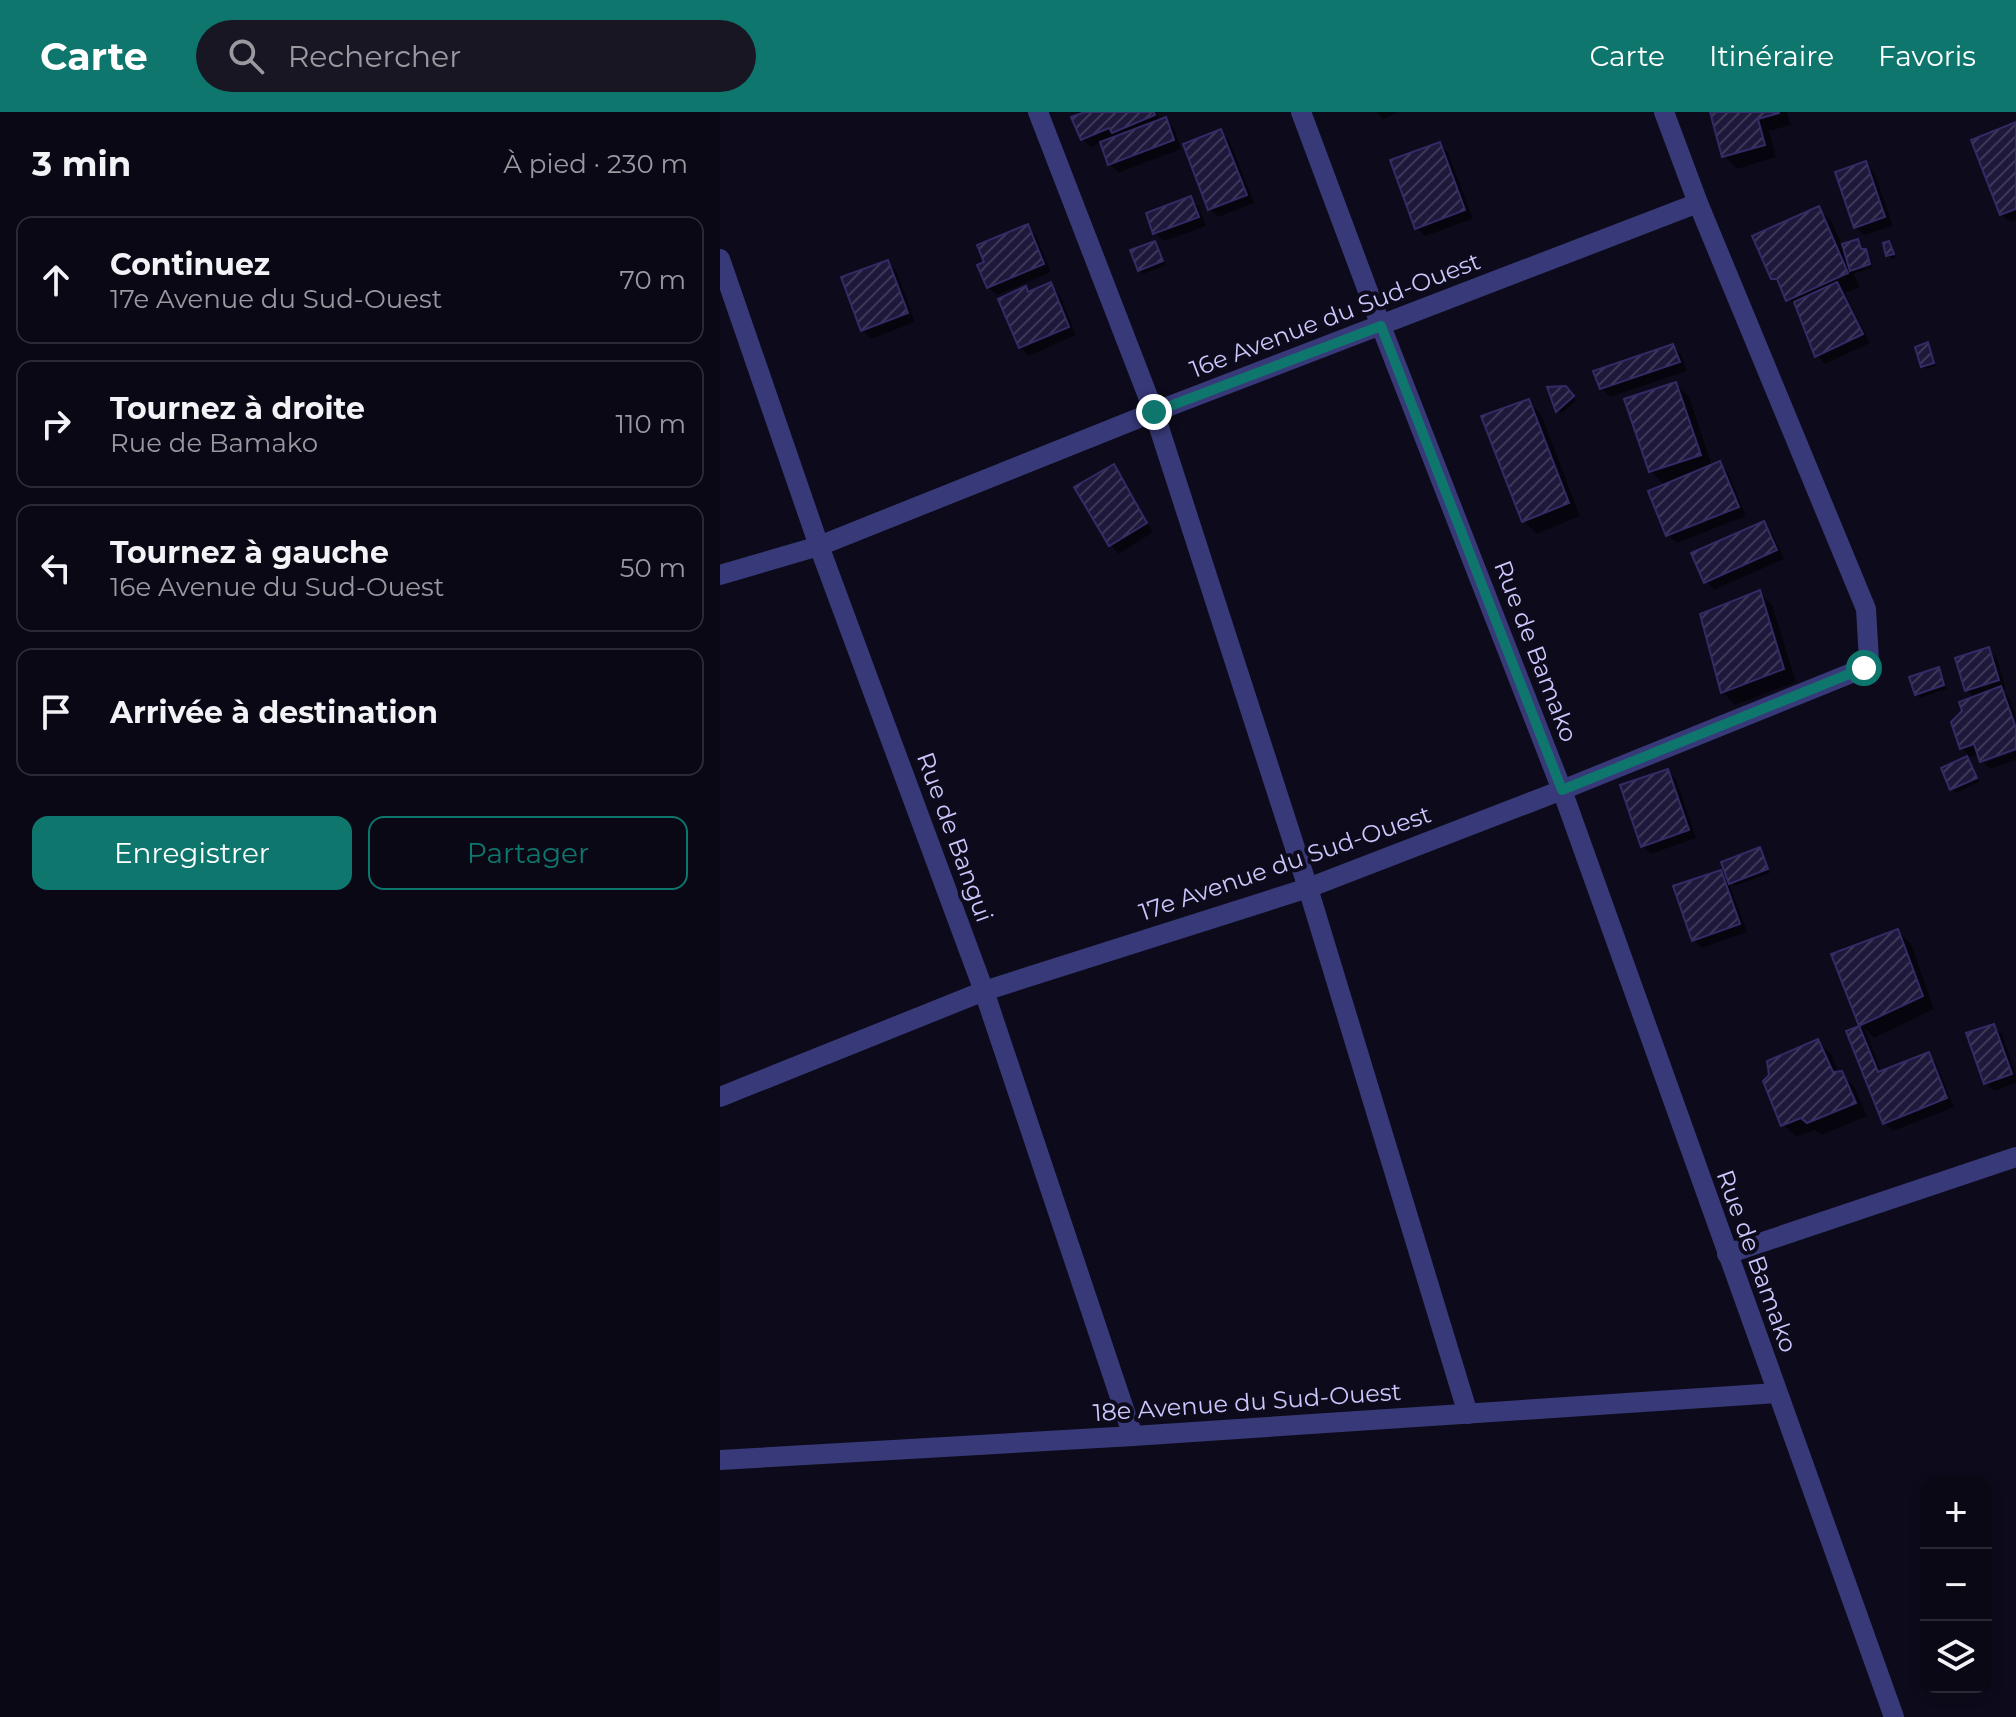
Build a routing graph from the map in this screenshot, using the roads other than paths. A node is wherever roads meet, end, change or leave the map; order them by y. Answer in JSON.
{"nodes":[{"id":1,"x":1038,"y":112,"type":"edge"},
{"id":2,"x":1301,"y":112,"type":"edge"},
{"id":3,"x":1664,"y":112,"type":"edge"},
{"id":4,"x":1698,"y":203,"type":"junction"},
{"id":5,"x":720,"y":259,"type":"edge"},
{"id":6,"x":1381,"y":326,"type":"junction"},
{"id":7,"x":1154,"y":412,"type":"junction"},
{"id":8,"x":819,"y":546,"type":"junction"},
{"id":9,"x":720,"y":575,"type":"edge"},
{"id":10,"x":1562,"y":790,"type":"junction"},
{"id":11,"x":1308,"y":888,"type":"junction"},
{"id":12,"x":984,"y":991,"type":"junction"},
{"id":13,"x":720,"y":1097,"type":"edge"},
{"id":14,"x":2016,"y":1157,"type":"edge"},
{"id":15,"x":1727,"y":1254,"type":"junction"},
{"id":16,"x":1777,"y":1393,"type":"junction"},
{"id":17,"x":1468,"y":1414,"type":"junction"},
{"id":18,"x":1133,"y":1436,"type":"junction"},
{"id":19,"x":720,"y":1460,"type":"edge"},
{"id":20,"x":1894,"y":1717,"type":"edge"}],
"edges":[{"from":1,"to":7,"type":"street"},
{"from":2,"to":6,"type":"street","name":"Rue de Bamako"},
{"from":3,"to":4,"type":"street"},
{"from":4,"to":6,"type":"street","name":"16e Avenue du Sud-Ouest"},
{"from":4,"to":10,"type":"street","name":"17e Avenue du Sud-Ouest"},
{"from":5,"to":8,"type":"street","name":"Rue de Bangui"},
{"from":6,"to":7,"type":"street","name":"16e Avenue du Sud-Ouest"},
{"from":6,"to":10,"type":"street","name":"Rue de Bamako"},
{"from":7,"to":8,"type":"street","name":"16e Avenue du Sud-Ouest"},
{"from":7,"to":11,"type":"street"},
{"from":8,"to":9,"type":"street","name":"16e Avenue du Sud-Ouest"},
{"from":8,"to":12,"type":"street","name":"Rue de Bangui"},
{"from":10,"to":11,"type":"street","name":"17e Avenue du Sud-Ouest"},
{"from":10,"to":15,"type":"street","name":"Rue de Bamako"},
{"from":11,"to":12,"type":"street","name":"17e Avenue du Sud-Ouest"},
{"from":11,"to":17,"type":"street"},
{"from":12,"to":13,"type":"street","name":"17e Avenue du Sud-Ouest"},
{"from":12,"to":18,"type":"street","name":"Rue de Bangui"},
{"from":14,"to":15,"type":"street"},
{"from":15,"to":16,"type":"street","name":"Rue de Bamako"},
{"from":16,"to":17,"type":"street","name":"18e Avenue du Sud-Ouest"},
{"from":16,"to":20,"type":"street","name":"Rue de Bamako"},
{"from":17,"to":18,"type":"street","name":"18e Avenue du Sud-Ouest"},
{"from":18,"to":19,"type":"street","name":"18e Avenue du Sud-Ouest"}]}
